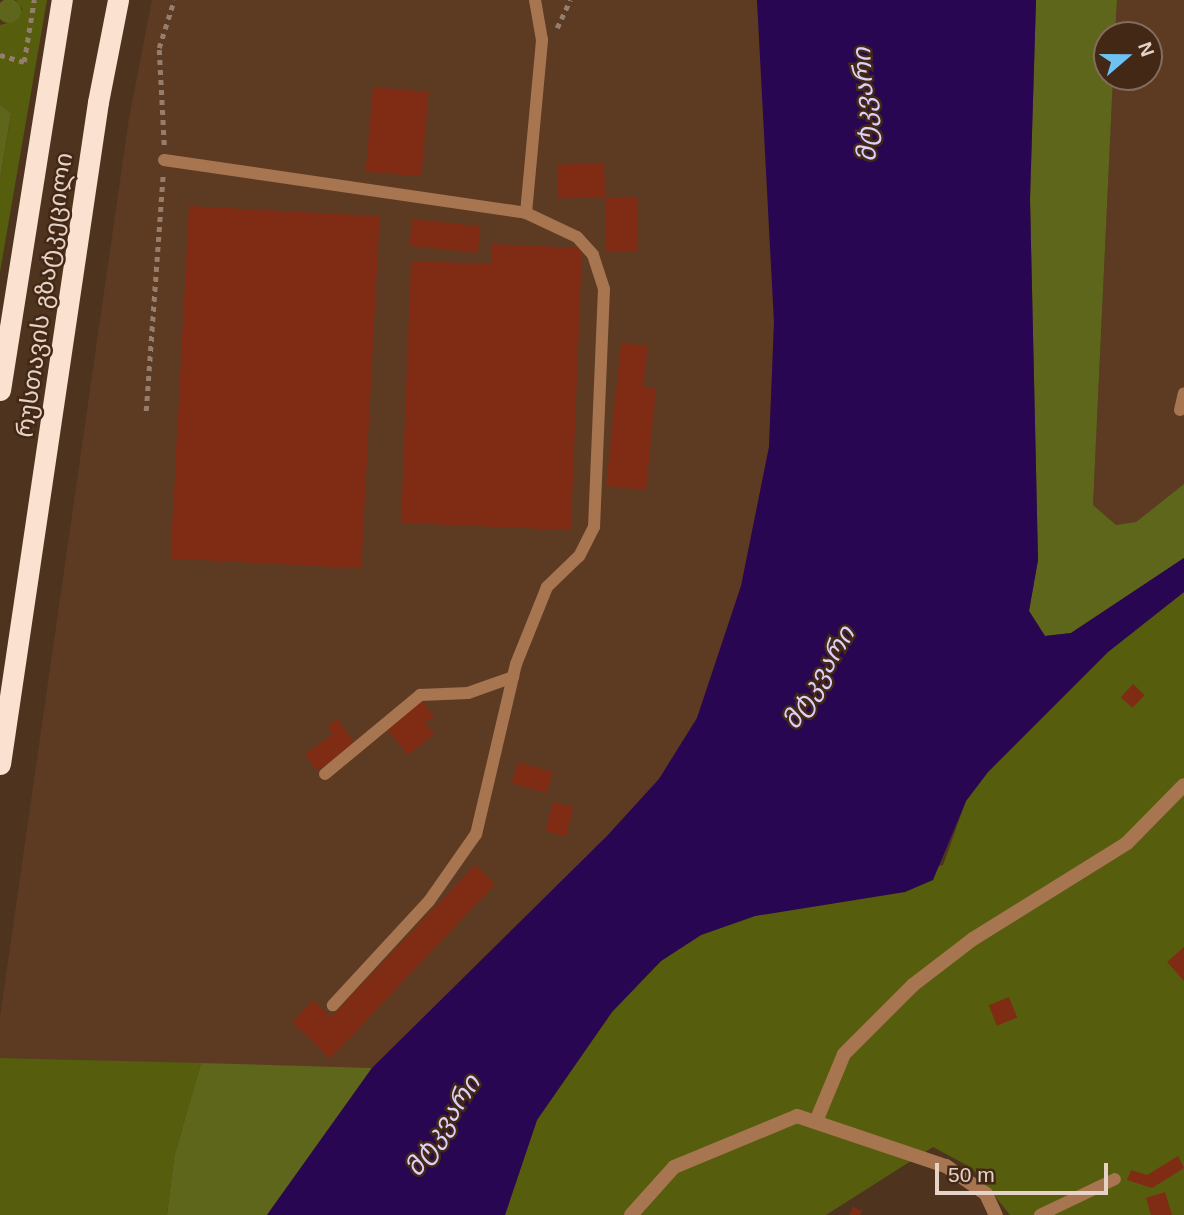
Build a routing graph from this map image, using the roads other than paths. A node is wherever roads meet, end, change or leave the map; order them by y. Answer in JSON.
{"nodes":[{"id":1,"x":62,"y":0,"type":"edge"},
{"id":2,"x":118,"y":0,"type":"edge"},
{"id":3,"x":535,"y":0,"type":"edge"},
{"id":4,"x":164,"y":160,"type":"road end"},
{"id":5,"x":526,"y":213,"type":"junction"},
{"id":6,"x":0,"y":390,"type":"edge"},
{"id":7,"x":1184,"y":393,"type":"edge"},
{"id":8,"x":1180,"y":410,"type":"dead end"},
{"id":9,"x":513,"y":677,"type":"junction"},
{"id":10,"x":0,"y":764,"type":"edge"},
{"id":11,"x":325,"y":774,"type":"dead end"},
{"id":12,"x":1184,"y":785,"type":"edge"},
{"id":13,"x":332,"y":1005,"type":"dead end"},
{"id":14,"x":817,"y":1119,"type":"junction"},
{"id":15,"x":1115,"y":1179,"type":"dead end"},
{"id":16,"x":631,"y":1215,"type":"edge"},
{"id":17,"x":996,"y":1215,"type":"edge"},
{"id":18,"x":1040,"y":1215,"type":"edge"}],
"edges":[{"from":1,"to":6,"type":"highway","name":"რუსთავის გზატკეცილი"},
{"from":2,"to":10,"type":"highway","name":"რუსთავის გზატკეცილი"},
{"from":3,"to":5,"type":"lane"},
{"from":4,"to":5,"type":"lane"},
{"from":5,"to":9,"type":"lane"},
{"from":7,"to":8,"type":"lane"},
{"from":9,"to":11,"type":"lane"},
{"from":9,"to":13,"type":"lane"},
{"from":12,"to":14,"type":"street"},
{"from":14,"to":16,"type":"street"},
{"from":14,"to":17,"type":"street"},
{"from":15,"to":18,"type":"lane"}]}
